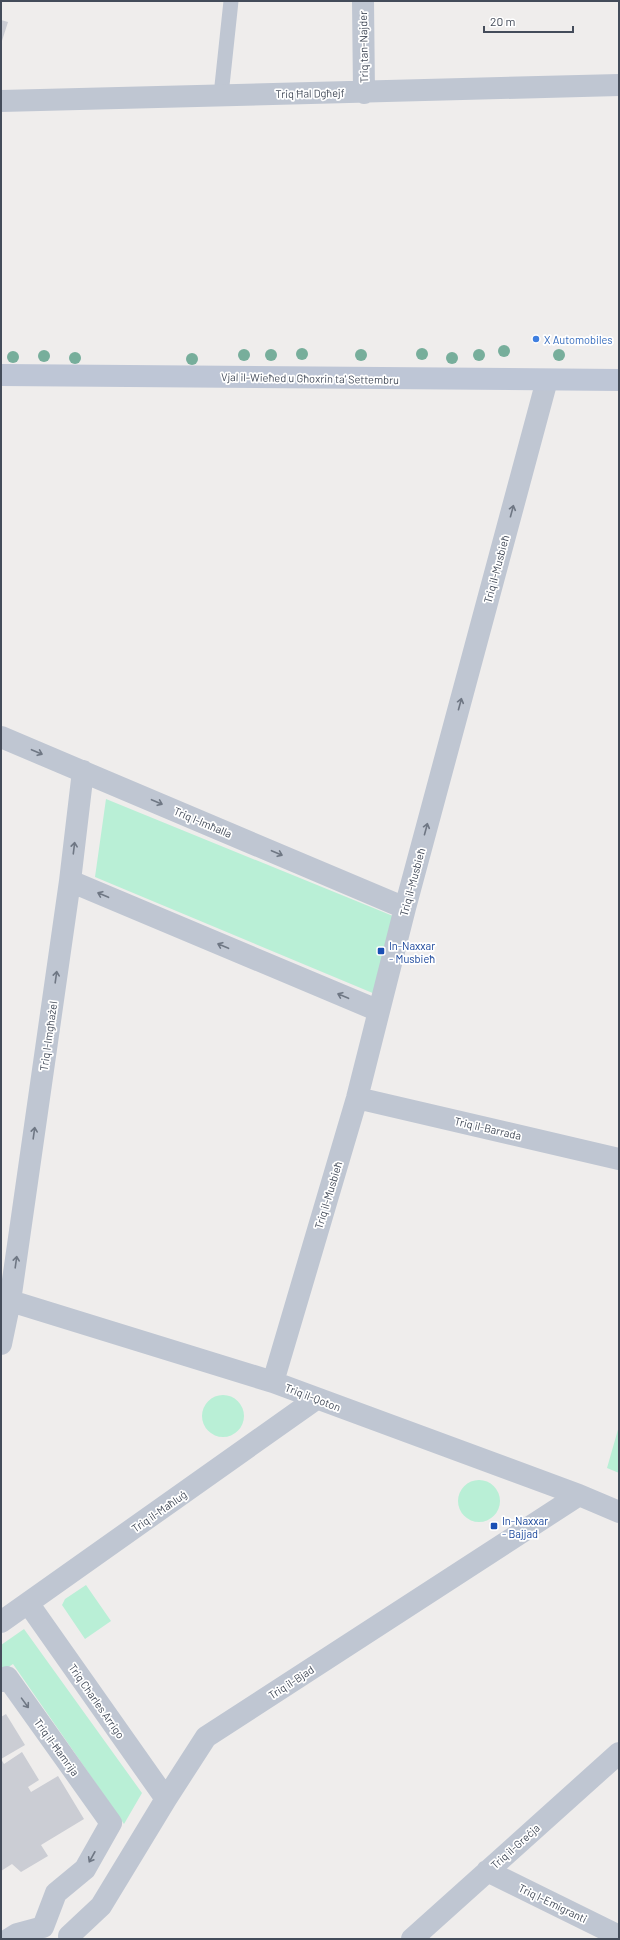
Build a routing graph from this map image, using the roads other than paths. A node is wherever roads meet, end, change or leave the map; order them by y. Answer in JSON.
{"nodes":[{"id":1,"x":231,"y":1,"type":"edge"},
{"id":2,"x":363,"y":1,"type":"edge"},
{"id":3,"x":619,"y":85,"type":"edge"},
{"id":4,"x":364,"y":92,"type":"junction"},
{"id":5,"x":221,"y":95,"type":"junction"},
{"id":6,"x":1,"y":101,"type":"edge"},
{"id":7,"x":1,"y":375,"type":"edge"},
{"id":8,"x":547,"y":380,"type":"junction"},
{"id":9,"x":619,"y":380,"type":"edge"},
{"id":10,"x":1,"y":737,"type":"edge"},
{"id":11,"x":83,"y":771,"type":"junction"},
{"id":12,"x":70,"y":881,"type":"junction"},
{"id":13,"x":405,"y":908,"type":"junction"},
{"id":14,"x":379,"y":1011,"type":"junction"},
{"id":15,"x":357,"y":1098,"type":"junction"},
{"id":16,"x":619,"y":1158,"type":"edge"},
{"id":17,"x":6,"y":1300,"type":"edge"},
{"id":18,"x":1,"y":1344,"type":"edge"},
{"id":19,"x":273,"y":1382,"type":"junction"},
{"id":20,"x":316,"y":1399,"type":"junction"},
{"id":21,"x":579,"y":1495,"type":"junction"},
{"id":22,"x":619,"y":1512,"type":"edge"},
{"id":23,"x":28,"y":1603,"type":"junction"},
{"id":24,"x":1,"y":1622,"type":"edge"},
{"id":25,"x":1,"y":1681,"type":"edge"},
{"id":26,"x":619,"y":1752,"type":"edge"},
{"id":27,"x":166,"y":1799,"type":"junction"},
{"id":28,"x":487,"y":1871,"type":"junction"},
{"id":29,"x":43,"y":1926,"type":"junction"},
{"id":30,"x":619,"y":1936,"type":"edge"},
{"id":31,"x":70,"y":1938,"type":"edge"},
{"id":32,"x":9,"y":1939,"type":"edge"},
{"id":33,"x":412,"y":1939,"type":"edge"}],
"edges":[{"from":1,"to":5,"type":"lane"},
{"from":2,"to":4,"type":"street","name":"Triq tan-Najder"},
{"from":3,"to":4,"type":"street","name":"Triq Ħal Dgħejf"},
{"from":4,"to":5,"type":"street","name":"Triq Ħal Dgħejf"},
{"from":5,"to":6,"type":"street","name":"Triq Ħal Dgħejf"},
{"from":7,"to":8,"type":"street","name":"Vjal il-Wieħed u Għoxrin ta' Settembru"},
{"from":8,"to":9,"type":"street","name":"Vjal il-Wieħed u Għoxrin ta' Settembru"},
{"from":13,"to":8,"type":"street","name":"Triq il-Musbieħ","one_way":true},
{"from":10,"to":11,"type":"street","name":"Triq l-Imħalla","one_way":true},
{"from":12,"to":11,"type":"street","name":"Triq l-Imgħażel","one_way":true},
{"from":11,"to":13,"type":"street","name":"Triq l-Imħalla","one_way":true},
{"from":14,"to":12,"type":"street","one_way":true},
{"from":17,"to":12,"type":"street","name":"Triq l-Imgħażel","one_way":true},
{"from":13,"to":14,"type":"street","name":"Triq il-Musbieħ"},
{"from":14,"to":15,"type":"street","name":"Triq il-Musbieħ"},
{"from":15,"to":16,"type":"street","name":"Triq il-Barrada"},
{"from":15,"to":19,"type":"street","name":"Triq il-Musbieħ"},
{"from":17,"to":18,"type":"street","name":"Triq l-Imgħażel"},
{"from":17,"to":19,"type":"street","name":"Triq il-Qoton"},
{"from":19,"to":20,"type":"street","name":"Triq il-Qoton"},
{"from":20,"to":21,"type":"street","name":"Triq il-Qoton"},
{"from":20,"to":23,"type":"street","name":"Triq il-Maħluġ"},
{"from":21,"to":22,"type":"street","name":"Triq il-Qoton"},
{"from":21,"to":27,"type":"street","name":"Triq il-Bjad"},
{"from":23,"to":24,"type":"street","name":"Triq il-Maħluġ"},
{"from":23,"to":27,"type":"street","name":"Triq Charles Arrigo"},
{"from":25,"to":29,"type":"street","name":"Triq il-Ħamrija","one_way":true},
{"from":26,"to":28,"type":"street","name":"Triq il-Greċja"},
{"from":27,"to":31,"type":"street","name":"Triq il-Bjad"},
{"from":28,"to":30,"type":"street","name":"Triq l-Emigranti"},
{"from":28,"to":33,"type":"street","name":"Triq il-Greċja"},
{"from":29,"to":31,"type":"street"},
{"from":29,"to":32,"type":"street"}]}
